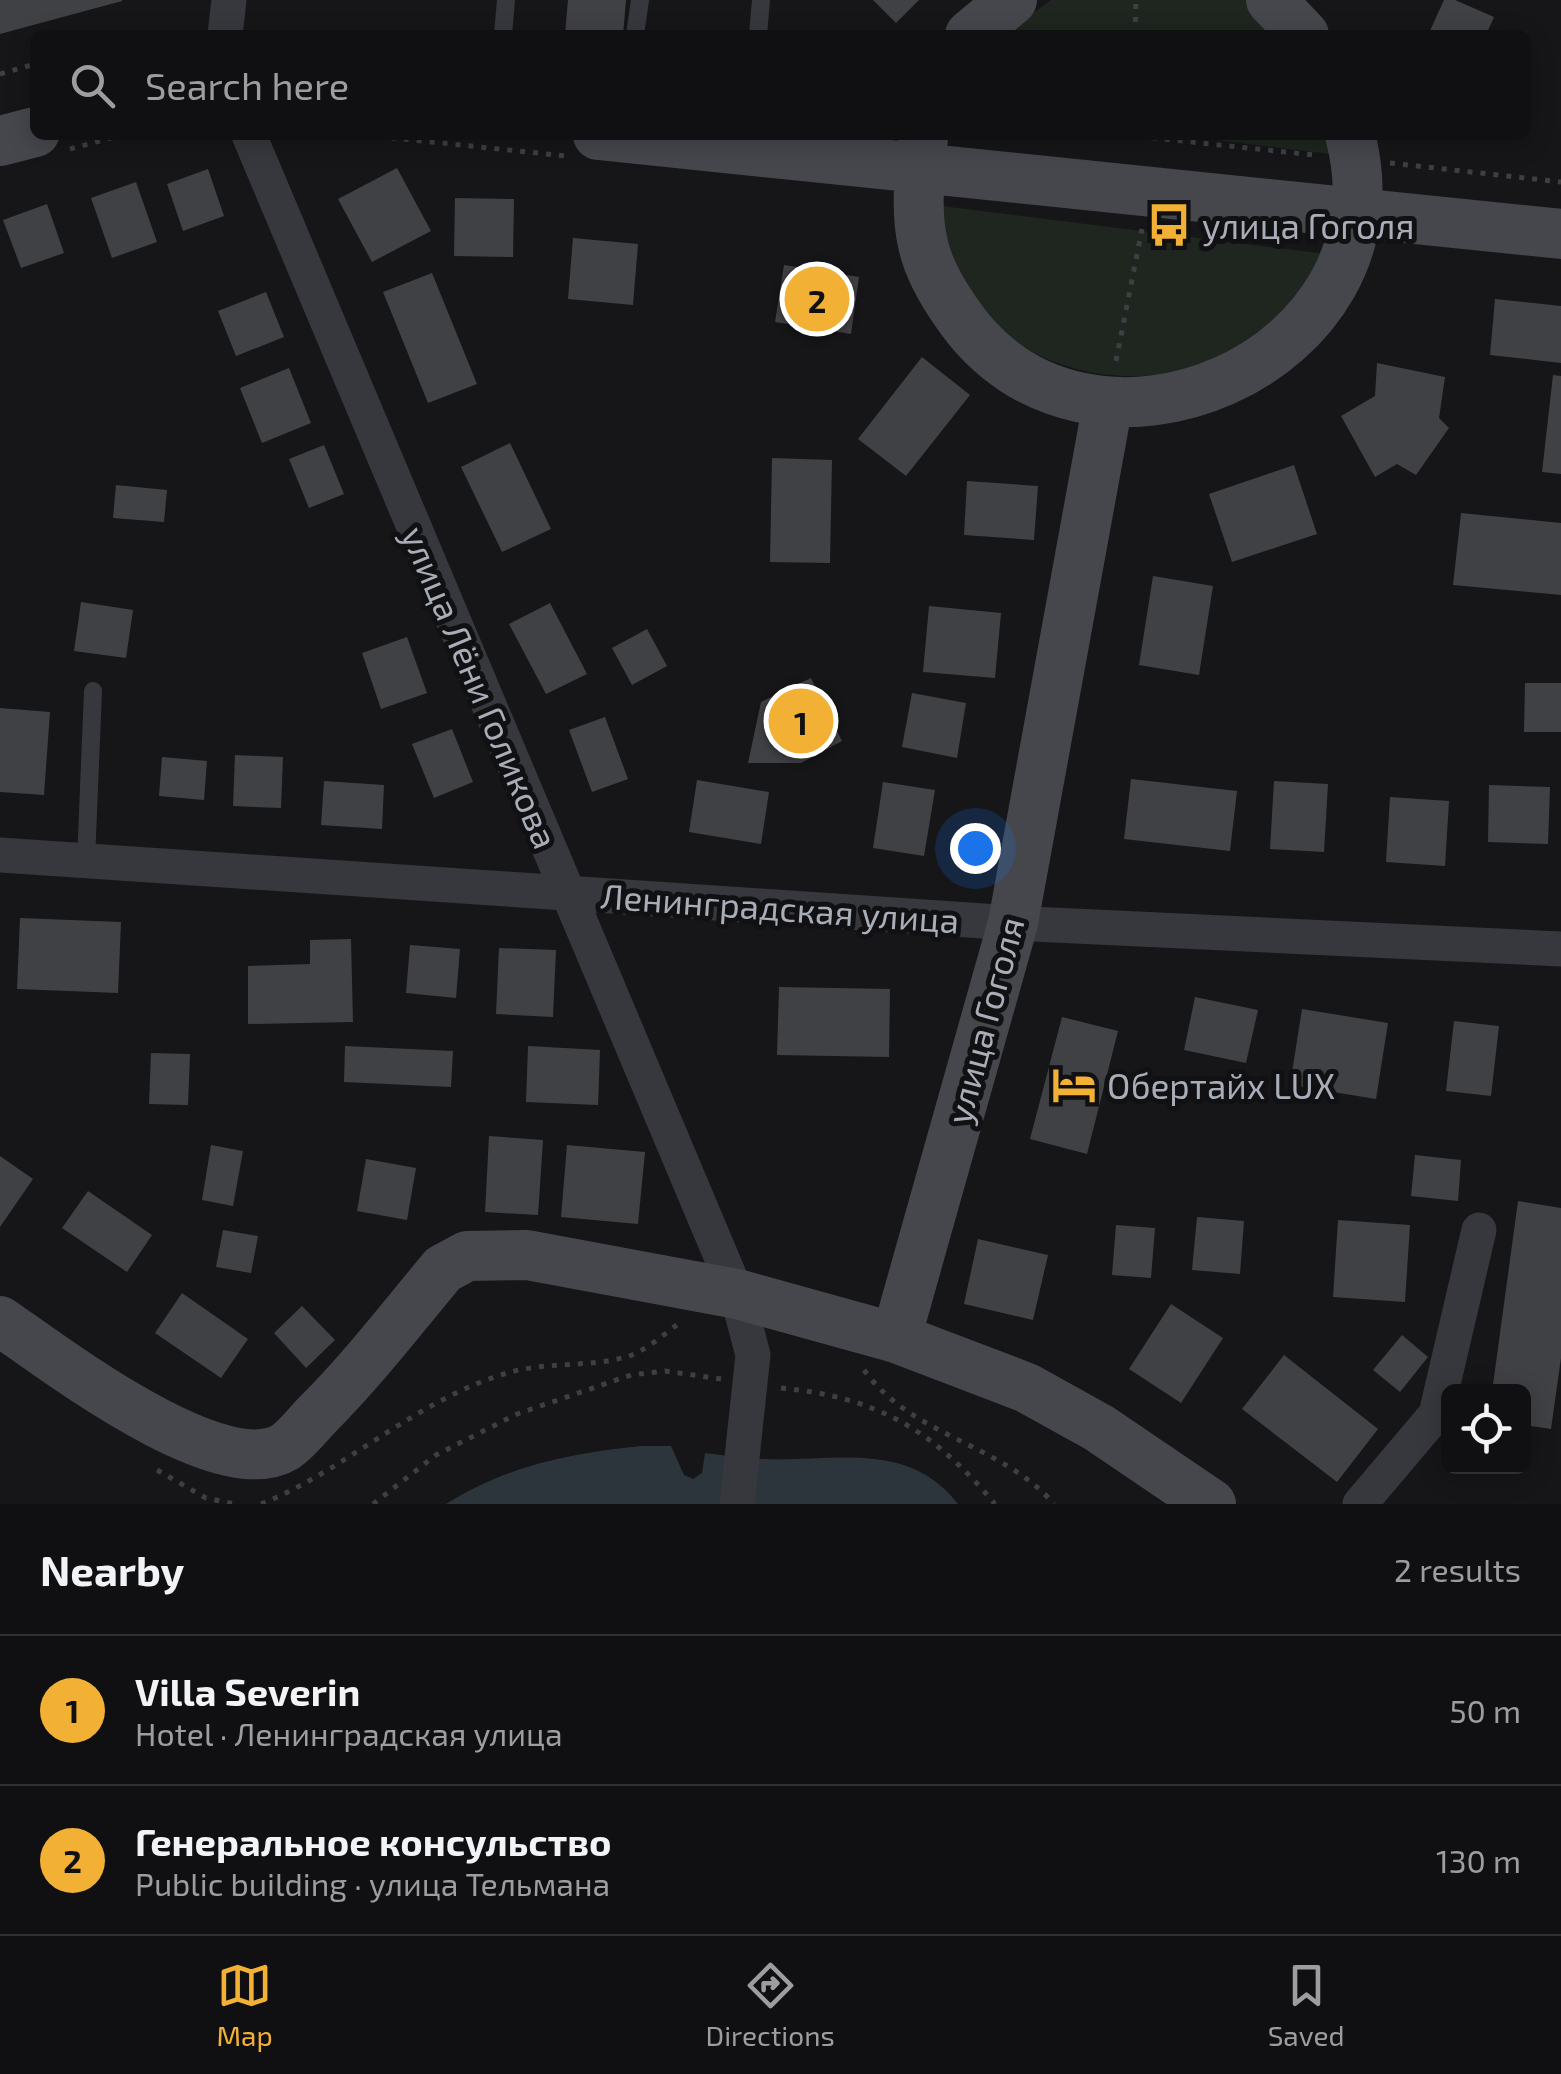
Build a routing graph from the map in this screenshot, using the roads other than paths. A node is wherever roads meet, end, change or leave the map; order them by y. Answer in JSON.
{"nodes":[{"id":1,"x":229,"y":0,"type":"edge"},
{"id":2,"x":506,"y":0,"type":"edge"},
{"id":3,"x":640,"y":0,"type":"edge"},
{"id":4,"x":761,"y":0,"type":"edge"},
{"id":5,"x":1012,"y":0,"type":"edge"},
{"id":6,"x":1271,"y":0,"type":"edge"},
{"id":7,"x":226,"y":30,"type":"edge"},
{"id":8,"x":503,"y":30,"type":"edge"},
{"id":9,"x":636,"y":30,"type":"edge"},
{"id":10,"x":758,"y":30,"type":"edge"},
{"id":11,"x":976,"y":30,"type":"edge"},
{"id":12,"x":1299,"y":30,"type":"edge"},
{"id":13,"x":30,"y":133,"type":"edge"},
{"id":14,"x":250,"y":140,"type":"edge"},
{"id":15,"x":691,"y":140,"type":"edge"},
{"id":16,"x":1351,"y":140,"type":"edge"},
{"id":17,"x":0,"y":141,"type":"edge"},
{"id":18,"x":749,"y":143,"type":"edge"},
{"id":19,"x":922,"y":152,"type":"edge"},
{"id":20,"x":1356,"y":212,"type":"junction"},
{"id":21,"x":1561,"y":234,"type":"edge"},
{"id":22,"x":1108,"y":403,"type":"junction"},
{"id":23,"x":93,"y":691,"type":"dead end"},
{"id":24,"x":0,"y":855,"type":"edge"},
{"id":25,"x":86,"y":861,"type":"junction"},
{"id":26,"x":568,"y":893,"type":"junction"},
{"id":27,"x":1013,"y":924,"type":"junction"},
{"id":28,"x":1561,"y":949,"type":"edge"},
{"id":29,"x":1479,"y":1230,"type":"dead end"},
{"id":30,"x":742,"y":1309,"type":"junction"},
{"id":31,"x":0,"y":1321,"type":"edge"},
{"id":32,"x":878,"y":1351,"type":"junction"},
{"id":33,"x":737,"y":1504,"type":"edge"},
{"id":34,"x":1211,"y":1504,"type":"edge"},
{"id":35,"x":1360,"y":1504,"type":"edge"}],
"edges":[{"from":1,"to":7,"type":"street"},
{"from":2,"to":8,"type":"lane"},
{"from":3,"to":9,"type":"lane"},
{"from":4,"to":10,"type":"lane"},
{"from":5,"to":11,"type":"street"},
{"from":6,"to":12,"type":"street"},
{"from":13,"to":17,"type":"street"},
{"from":14,"to":26,"type":"street","name":"улица Лёни Голикова"},
{"from":15,"to":18,"type":"street"},
{"from":16,"to":20,"type":"street"},
{"from":18,"to":19,"type":"street"},
{"from":19,"to":20,"type":"street"},
{"from":19,"to":22,"type":"street"},
{"from":20,"to":21,"type":"street"},
{"from":20,"to":22,"type":"street"},
{"from":22,"to":27,"type":"street","name":"улица Гоголя"},
{"from":23,"to":25,"type":"lane"},
{"from":24,"to":25,"type":"street","name":"Ленинградская улица"},
{"from":25,"to":26,"type":"street","name":"Ленинградская улица"},
{"from":26,"to":27,"type":"street","name":"Ленинградская улица"},
{"from":26,"to":30,"type":"street","name":"улица Лёни Голикова"},
{"from":27,"to":28,"type":"street","name":"Ленинградская улица"},
{"from":27,"to":32,"type":"street","name":"улица Гоголя"},
{"from":29,"to":35,"type":"street"},
{"from":30,"to":31,"type":"street"},
{"from":30,"to":32,"type":"street"},
{"from":30,"to":33,"type":"street","name":"улица Лёни Голикова"},
{"from":32,"to":34,"type":"street"}]}
